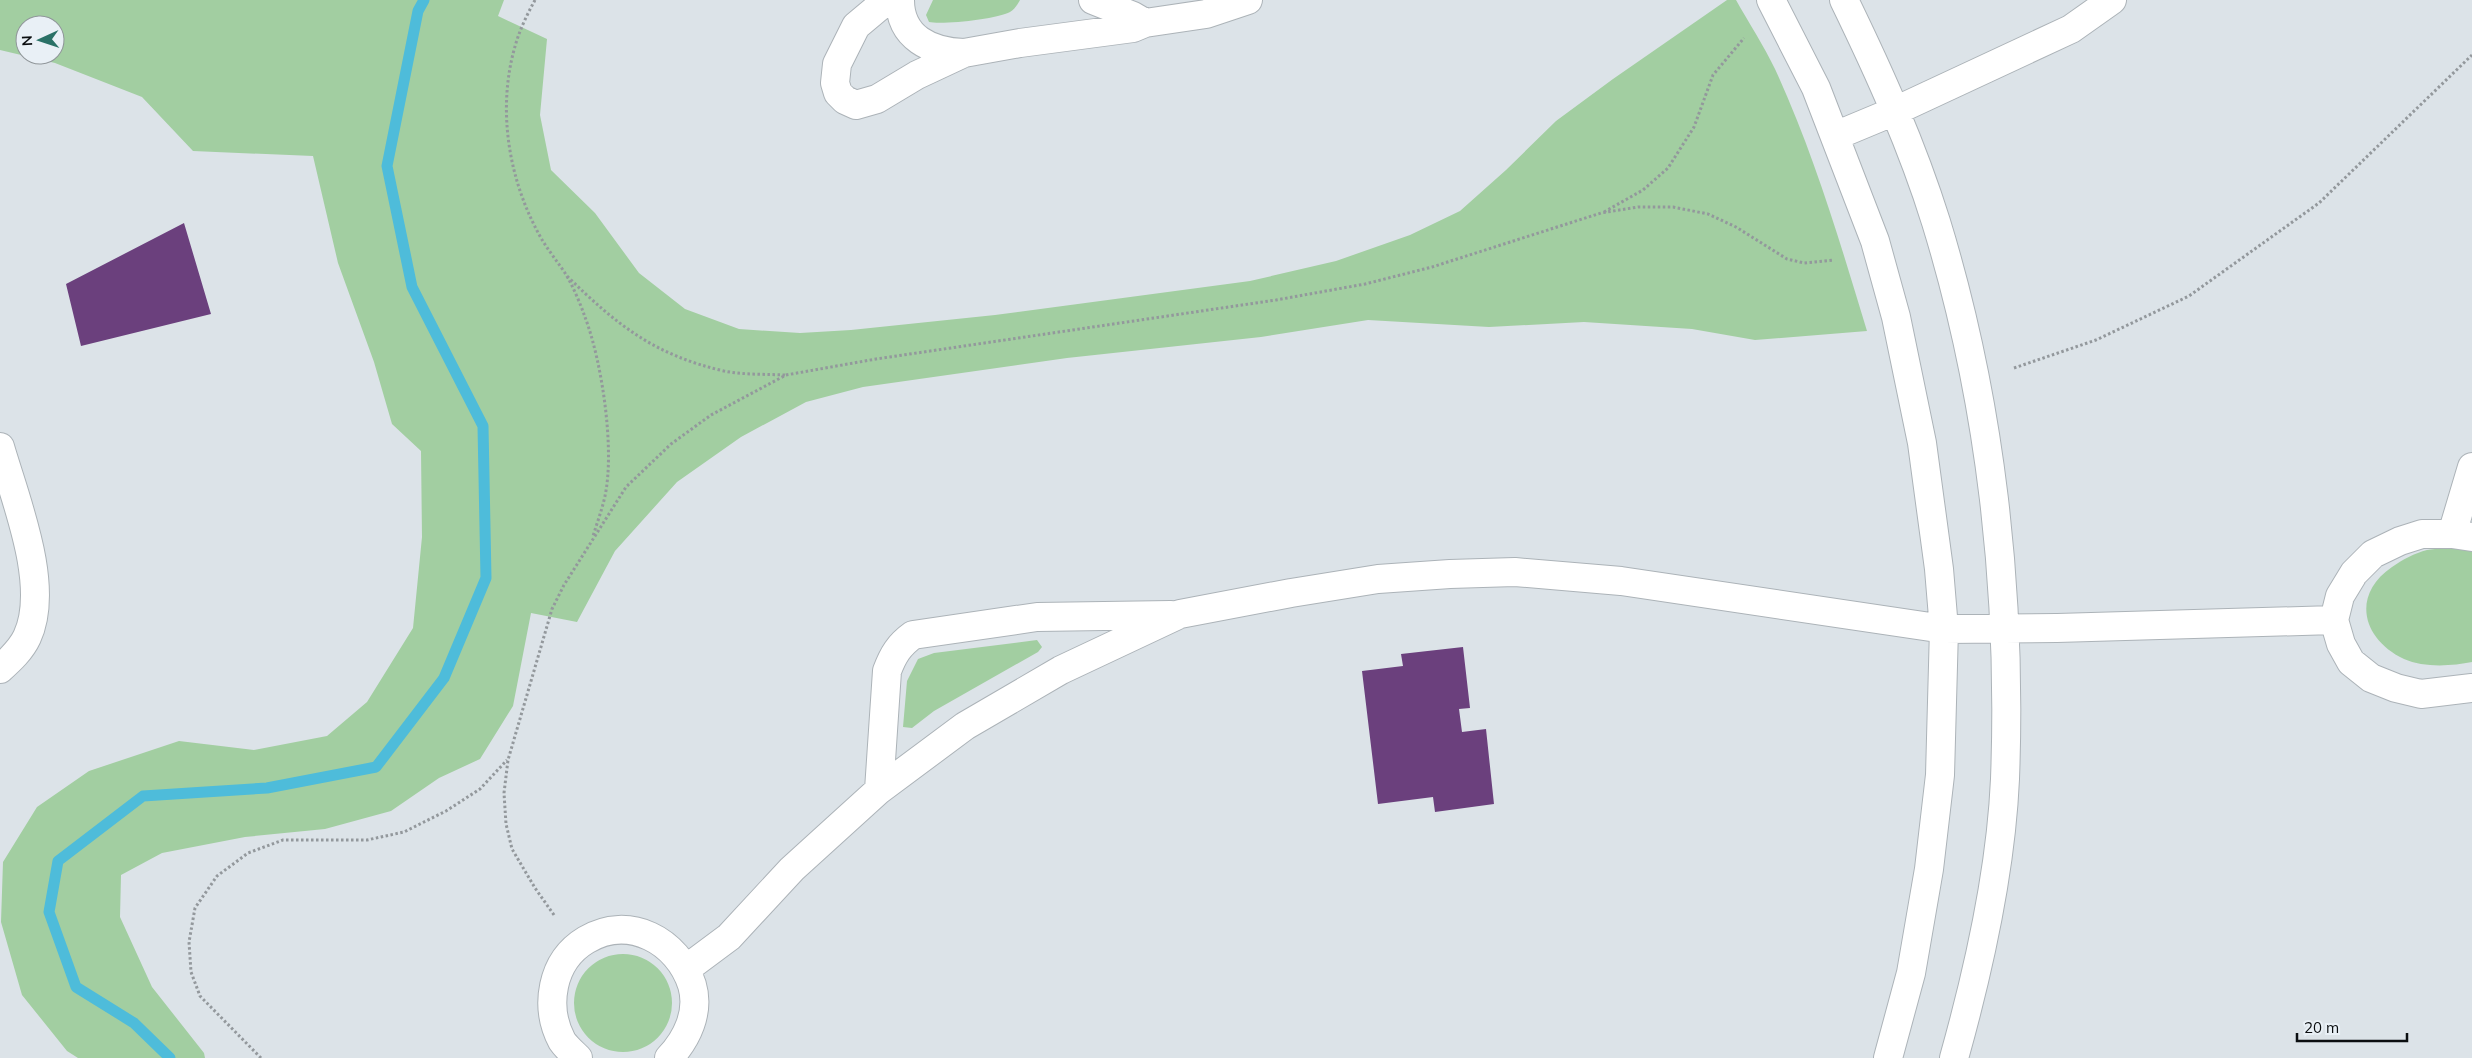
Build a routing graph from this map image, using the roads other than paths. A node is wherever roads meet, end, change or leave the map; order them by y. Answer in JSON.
{"nodes":[{"id":1,"x":887,"y":0,"type":"edge"},
{"id":2,"x":900,"y":0,"type":"edge"},
{"id":3,"x":1094,"y":0,"type":"edge"},
{"id":4,"x":1248,"y":0,"type":"edge"},
{"id":5,"x":1771,"y":0,"type":"edge"},
{"id":6,"x":1844,"y":0,"type":"edge"},
{"id":7,"x":2112,"y":0,"type":"edge"},
{"id":8,"x":1145,"y":23,"type":"junction"},
{"id":9,"x":964,"y":53,"type":"junction"},
{"id":10,"x":1895,"y":111,"type":"junction"},
{"id":11,"x":1835,"y":136,"type":"junction"},
{"id":12,"x":0,"y":446,"type":"edge"},
{"id":13,"x":2472,"y":467,"type":"edge"},
{"id":14,"x":2462,"y":535,"type":"edge"},
{"id":15,"x":1180,"y":614,"type":"junction"},
{"id":16,"x":2334,"y":620,"type":"junction"},
{"id":17,"x":1944,"y":629,"type":"junction"},
{"id":18,"x":2004,"y":629,"type":"junction"},
{"id":19,"x":0,"y":669,"type":"edge"},
{"id":20,"x":2472,"y":688,"type":"edge"},
{"id":21,"x":879,"y":790,"type":"junction"},
{"id":22,"x":686,"y":969,"type":"junction"},
{"id":23,"x":578,"y":1058,"type":"edge"},
{"id":24,"x":669,"y":1058,"type":"edge"},
{"id":25,"x":1888,"y":1058,"type":"edge"},
{"id":26,"x":1954,"y":1058,"type":"edge"}],
"edges":[{"from":1,"to":9,"type":"street"},
{"from":2,"to":9,"type":"street"},
{"from":3,"to":8,"type":"street"},
{"from":4,"to":8,"type":"street"},
{"from":5,"to":11,"type":"street"},
{"from":6,"to":10,"type":"street"},
{"from":7,"to":10,"type":"street"},
{"from":8,"to":9,"type":"street"},
{"from":10,"to":11,"type":"street"},
{"from":10,"to":18,"type":"street"},
{"from":11,"to":17,"type":"street"},
{"from":12,"to":19,"type":"street"},
{"from":13,"to":14,"type":"street"},
{"from":14,"to":16,"type":"street"},
{"from":15,"to":17,"type":"street"},
{"from":15,"to":21,"type":"street"},
{"from":15,"to":21,"type":"street"},
{"from":16,"to":18,"type":"street"},
{"from":16,"to":20,"type":"street"},
{"from":17,"to":18,"type":"street"},
{"from":17,"to":25,"type":"street"},
{"from":18,"to":26,"type":"street"},
{"from":21,"to":22,"type":"street"},
{"from":22,"to":23,"type":"street"},
{"from":22,"to":24,"type":"street"}]}
